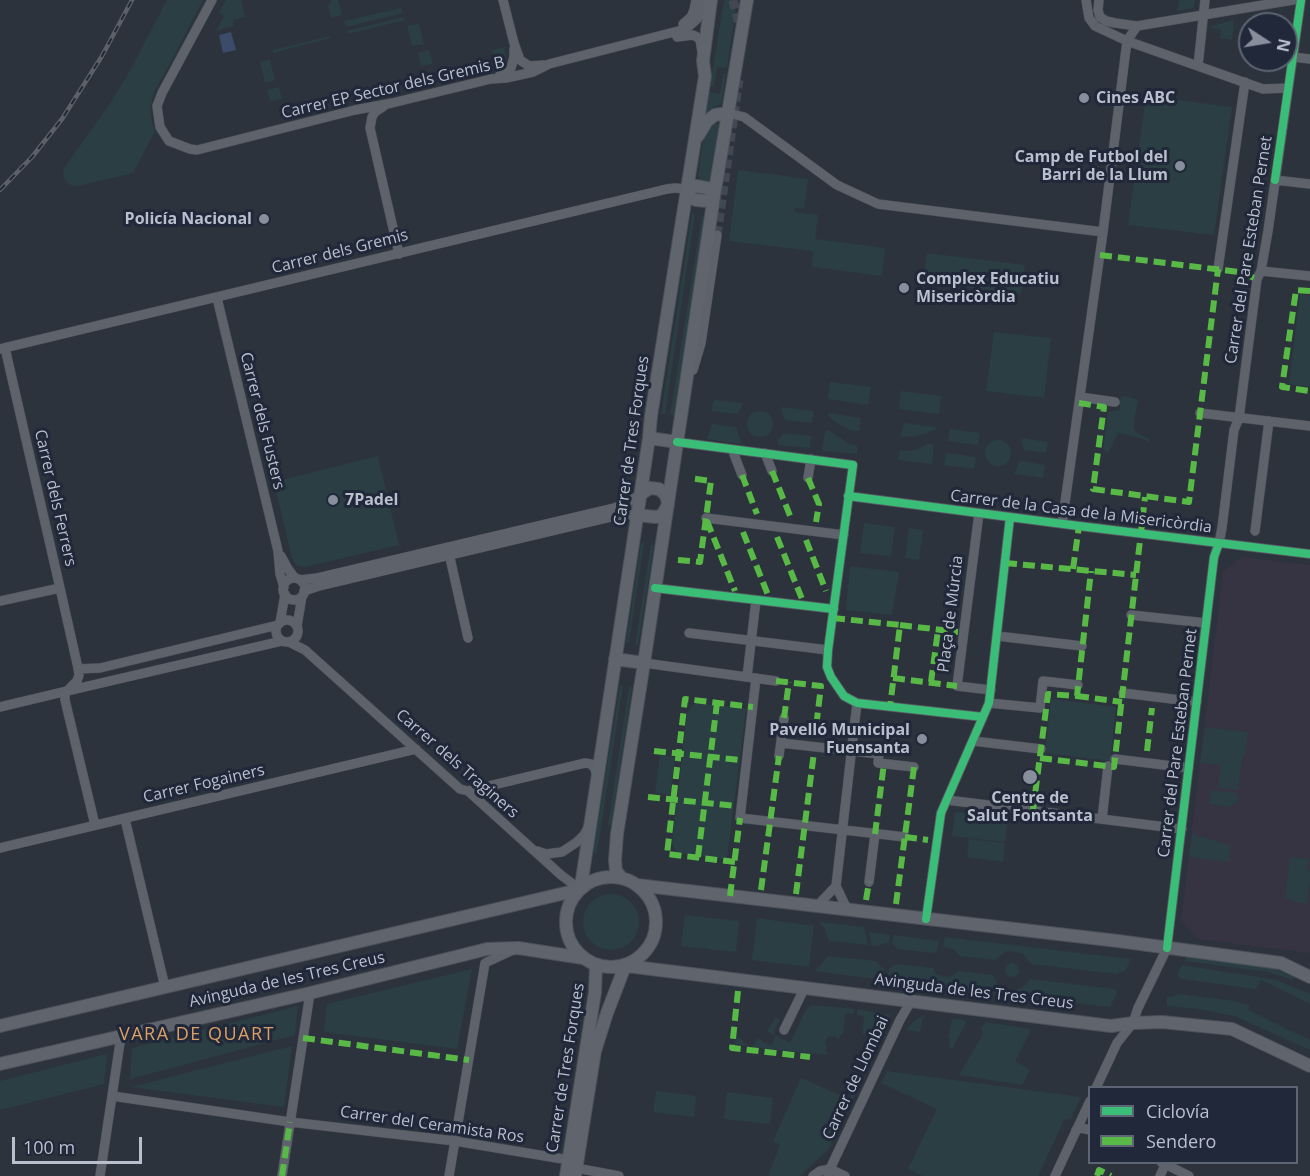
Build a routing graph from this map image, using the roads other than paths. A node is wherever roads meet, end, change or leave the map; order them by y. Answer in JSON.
{"nodes":[{"id":1,"x":212,"y":0,"type":"edge"},
{"id":2,"x":503,"y":0,"type":"edge"},
{"id":3,"x":508,"y":0,"type":"edge"},
{"id":4,"x":696,"y":0,"type":"edge"},
{"id":5,"x":705,"y":0,"type":"edge"},
{"id":6,"x":711,"y":0,"type":"edge"},
{"id":7,"x":747,"y":0,"type":"edge"},
{"id":8,"x":1086,"y":0,"type":"edge"},
{"id":9,"x":1099,"y":0,"type":"edge"},
{"id":10,"x":1205,"y":0,"type":"edge"},
{"id":11,"x":1293,"y":0,"type":"edge"},
{"id":12,"x":1301,"y":0,"type":"edge"},
{"id":13,"x":1203,"y":16,"type":"junction"},
{"id":14,"x":507,"y":18,"type":"junction"},
{"id":15,"x":1298,"y":21,"type":"edge"},
{"id":16,"x":1137,"y":26,"type":"junction"},
{"id":17,"x":1127,"y":41,"type":"junction"},
{"id":18,"x":639,"y":42,"type":"junction"},
{"id":19,"x":514,"y":43,"type":"junction"},
{"id":20,"x":703,"y":61,"type":"junction"},
{"id":21,"x":549,"y":64,"type":"junction"},
{"id":22,"x":1198,"y":66,"type":"junction"},
{"id":23,"x":1291,"y":72,"type":"edge"},
{"id":24,"x":491,"y":79,"type":"junction"},
{"id":25,"x":1245,"y":82,"type":"junction"},
{"id":26,"x":1288,"y":88,"type":"junction"},
{"id":27,"x":392,"y":103,"type":"junction"},
{"id":28,"x":346,"y":113,"type":"junction"},
{"id":29,"x":728,"y":113,"type":"junction"},
{"id":30,"x":370,"y":128,"type":"junction"},
{"id":31,"x":693,"y":149,"type":"junction"},
{"id":32,"x":1275,"y":180,"type":"junction"},
{"id":33,"x":1310,"y":184,"type":"edge"},
{"id":34,"x":687,"y":189,"type":"junction"},
{"id":35,"x":714,"y":196,"type":"junction"},
{"id":36,"x":1103,"y":232,"type":"junction"},
{"id":37,"x":717,"y":235,"type":"tunnel mouth"},
{"id":38,"x":399,"y":254,"type":"junction"},
{"id":39,"x":1218,"y":269,"type":"dead end"},
{"id":40,"x":1261,"y":271,"type":"junction"},
{"id":41,"x":1310,"y":276,"type":"edge"},
{"id":42,"x":217,"y":297,"type":"junction"},
{"id":43,"x":2,"y":349,"type":"edge"},
{"id":44,"x":1080,"y":397,"type":"junction"},
{"id":45,"x":1115,"y":402,"type":"dead end"},
{"id":46,"x":682,"y":404,"type":"junction"},
{"id":47,"x":1200,"y":413,"type":"dead end"},
{"id":48,"x":1239,"y":418,"type":"junction"},
{"id":49,"x":1269,"y":421,"type":"junction"},
{"id":50,"x":1310,"y":426,"type":"edge"},
{"id":51,"x":649,"y":438,"type":"junction"},
{"id":52,"x":677,"y":442,"type":"junction"},
{"id":53,"x":732,"y":449,"type":"junction"},
{"id":54,"x":765,"y":453,"type":"junction"},
{"id":55,"x":811,"y":459,"type":"junction"},
{"id":56,"x":772,"y":471,"type":"dead end"},
{"id":57,"x":742,"y":475,"type":"dead end"},
{"id":58,"x":808,"y":478,"type":"dead end"},
{"id":59,"x":641,"y":494,"type":"junction"},
{"id":60,"x":848,"y":496,"type":"junction"},
{"id":61,"x":668,"y":505,"type":"junction"},
{"id":62,"x":979,"y":513,"type":"junction"},
{"id":63,"x":638,"y":515,"type":"junction"},
{"id":64,"x":1010,"y":517,"type":"junction"},
{"id":65,"x":706,"y":518,"type":"dead end"},
{"id":66,"x":1062,"y":524,"type":"junction"},
{"id":67,"x":1255,"y":531,"type":"dead end"},
{"id":68,"x":844,"y":535,"type":"junction"},
{"id":69,"x":1219,"y":543,"type":"junction"},
{"id":70,"x":278,"y":551,"type":"junction"},
{"id":71,"x":448,"y":551,"type":"junction"},
{"id":72,"x":1310,"y":554,"type":"edge"},
{"id":73,"x":298,"y":579,"type":"junction"},
{"id":74,"x":60,"y":588,"type":"junction"},
{"id":75,"x":655,"y":588,"type":"junction"},
{"id":76,"x":284,"y":590,"type":"junction"},
{"id":77,"x":303,"y":594,"type":"junction"},
{"id":78,"x":756,"y":600,"type":"junction"},
{"id":79,"x":0,"y":602,"type":"edge"},
{"id":80,"x":834,"y":609,"type":"junction"},
{"id":81,"x":1131,"y":615,"type":"dead end"},
{"id":82,"x":1206,"y":623,"type":"junction"},
{"id":83,"x":279,"y":624,"type":"junction"},
{"id":84,"x":297,"y":630,"type":"junction"},
{"id":85,"x":689,"y":633,"type":"dead end"},
{"id":86,"x":997,"y":636,"type":"junction"},
{"id":87,"x":468,"y":638,"type":"dead end"},
{"id":88,"x":286,"y":641,"type":"junction"},
{"id":89,"x":751,"y":641,"type":"junction"},
{"id":90,"x":1082,"y":646,"type":"dead end"},
{"id":91,"x":828,"y":650,"type":"junction"},
{"id":92,"x":615,"y":658,"type":"junction"},
{"id":93,"x":317,"y":660,"type":"junction"},
{"id":94,"x":644,"y":663,"type":"junction"},
{"id":95,"x":78,"y":669,"type":"junction"},
{"id":96,"x":751,"y":677,"type":"junction"},
{"id":97,"x":776,"y":681,"type":"dead end"},
{"id":98,"x":1078,"y":685,"type":"dead end"},
{"id":99,"x":991,"y":690,"type":"junction"},
{"id":100,"x":67,"y":691,"type":"junction"},
{"id":101,"x":1123,"y":693,"type":"dead end"},
{"id":102,"x":1197,"y":702,"type":"junction"},
{"id":103,"x":857,"y":703,"type":"junction"},
{"id":104,"x":989,"y":703,"type":"junction"},
{"id":105,"x":0,"y":707,"type":"edge"},
{"id":106,"x":983,"y":717,"type":"junction"},
{"id":107,"x":784,"y":718,"type":"dead end"},
{"id":108,"x":973,"y":741,"type":"junction"},
{"id":109,"x":781,"y":742,"type":"junction"},
{"id":110,"x":416,"y":749,"type":"junction"},
{"id":111,"x":1041,"y":749,"type":"dead end"},
{"id":112,"x":851,"y":751,"type":"junction"},
{"id":113,"x":779,"y":756,"type":"dead end"},
{"id":114,"x":1115,"y":759,"type":"dead end"},
{"id":115,"x":1108,"y":766,"type":"dead end"},
{"id":116,"x":915,"y":767,"type":"dead end"},
{"id":117,"x":1189,"y":768,"type":"junction"},
{"id":118,"x":597,"y":779,"type":"junction"},
{"id":119,"x":468,"y":791,"type":"junction"},
{"id":120,"x":947,"y":800,"type":"junction"},
{"id":121,"x":592,"y":816,"type":"junction"},
{"id":122,"x":124,"y":819,"type":"junction"},
{"id":123,"x":1102,"y":819,"type":"junction"},
{"id":124,"x":95,"y":825,"type":"junction"},
{"id":125,"x":1182,"y":828,"type":"junction"},
{"id":126,"x":842,"y":830,"type":"junction"},
{"id":127,"x":875,"y":834,"type":"junction"},
{"id":128,"x":905,"y":837,"type":"dead end"},
{"id":129,"x":528,"y":846,"type":"junction"},
{"id":130,"x":0,"y":848,"type":"edge"},
{"id":131,"x":621,"y":877,"type":"junction"},
{"id":132,"x":869,"y":882,"type":"dead end"},
{"id":133,"x":637,"y":885,"type":"junction"},
{"id":134,"x":836,"y":886,"type":"junction"},
{"id":135,"x":580,"y":888,"type":"junction"},
{"id":136,"x":818,"y":906,"type":"junction"},
{"id":137,"x":847,"y":909,"type":"junction"},
{"id":138,"x":926,"y":919,"type":"junction"},
{"id":139,"x":518,"y":948,"type":"junction"},
{"id":140,"x":1167,"y":948,"type":"junction"},
{"id":141,"x":583,"y":958,"type":"junction"},
{"id":142,"x":596,"y":965,"type":"junction"},
{"id":143,"x":626,"y":966,"type":"junction"},
{"id":144,"x":1310,"y":977,"type":"edge"},
{"id":145,"x":165,"y":987,"type":"junction"},
{"id":146,"x":805,"y":987,"type":"junction"},
{"id":147,"x":310,"y":993,"type":"junction"},
{"id":148,"x":911,"y":1000,"type":"junction"},
{"id":149,"x":1133,"y":1023,"type":"junction"},
{"id":150,"x":0,"y":1026,"type":"edge"},
{"id":151,"x":784,"y":1030,"type":"dead end"},
{"id":152,"x":121,"y":1036,"type":"junction"},
{"id":153,"x":0,"y":1064,"type":"edge"},
{"id":154,"x":1310,"y":1066,"type":"edge"},
{"id":155,"x":1097,"y":1086,"type":"edge"},
{"id":156,"x":112,"y":1095,"type":"junction"},
{"id":157,"x":1088,"y":1103,"type":"edge"},
{"id":158,"x":290,"y":1122,"type":"junction"},
{"id":159,"x":1076,"y":1130,"type":"junction"},
{"id":160,"x":1088,"y":1130,"type":"edge"},
{"id":161,"x":455,"y":1141,"type":"junction"},
{"id":162,"x":1163,"y":1164,"type":"edge"},
{"id":163,"x":572,"y":1170,"type":"edge"},
{"id":164,"x":829,"y":1173,"type":"edge"},
{"id":165,"x":100,"y":1176,"type":"edge"},
{"id":166,"x":282,"y":1176,"type":"edge"},
{"id":167,"x":449,"y":1176,"type":"edge"},
{"id":168,"x":619,"y":1176,"type":"edge"},
{"id":169,"x":813,"y":1176,"type":"edge"},
{"id":170,"x":845,"y":1176,"type":"edge"},
{"id":171,"x":1055,"y":1176,"type":"edge"},
{"id":172,"x":1160,"y":1176,"type":"edge"},
{"id":173,"x":1170,"y":1176,"type":"edge"},
{"id":174,"x":1189,"y":1176,"type":"edge"}],
"edges":[{"from":1,"to":28,"type":"street","name":"Carrer EP Sector dels Gremis B"},
{"from":2,"to":14,"type":"street"},
{"from":3,"to":14,"type":"street"},
{"from":4,"to":18,"type":"street"},
{"from":5,"to":18,"type":"street"},
{"from":6,"to":20,"type":"main road","name":"Carrer de Tres Forques"},
{"from":7,"to":29,"type":"main road"},
{"from":8,"to":17,"type":"street"},
{"from":9,"to":16,"type":"street"},
{"from":10,"to":13,"type":"street"},
{"from":11,"to":13,"type":"street"},
{"from":12,"to":15,"type":"street","name":"Carrer del Pare Esteban Pernet"},
{"from":13,"to":16,"type":"street"},
{"from":13,"to":22,"type":"street"},
{"from":14,"to":19,"type":"street"},
{"from":16,"to":17,"type":"street"},
{"from":17,"to":22,"type":"street"},
{"from":17,"to":36,"type":"street"},
{"from":18,"to":20,"type":"street"},
{"from":18,"to":21,"type":"street","name":"Carrer EP Sector dels Gremis B"},
{"from":19,"to":21,"type":"street"},
{"from":19,"to":24,"type":"street"},
{"from":20,"to":31,"type":"main road","name":"Carrer de Tres Forques"},
{"from":21,"to":24,"type":"street","name":"Carrer EP Sector dels Gremis B"},
{"from":22,"to":25,"type":"street"},
{"from":23,"to":26,"type":"street","name":"Carrer del Pare Esteban Pernet"},
{"from":24,"to":27,"type":"street","name":"Carrer EP Sector dels Gremis B"},
{"from":25,"to":26,"type":"street"},
{"from":25,"to":39,"type":"street"},
{"from":26,"to":32,"type":"street","name":"Carrer del Pare Esteban Pernet"},
{"from":27,"to":28,"type":"street","name":"Carrer EP Sector dels Gremis B"},
{"from":27,"to":30,"type":"street"},
{"from":28,"to":30,"type":"street"},
{"from":29,"to":31,"type":"main road"},
{"from":29,"to":35,"type":"main road"},
{"from":29,"to":36,"type":"street"},
{"from":30,"to":38,"type":"street"},
{"from":31,"to":34,"type":"main road","name":"Carrer de Tres Forques"},
{"from":32,"to":33,"type":"street"},
{"from":32,"to":40,"type":"street","name":"Carrer del Pare Esteban Pernet"},
{"from":34,"to":35,"type":"main road"},
{"from":34,"to":38,"type":"street","name":"Carrer dels Gremis"},
{"from":34,"to":51,"type":"main road","name":"Carrer de Tres Forques"},
{"from":35,"to":46,"type":"main road"},
{"from":36,"to":44,"type":"street"},
{"from":37,"to":46,"type":"street"},
{"from":38,"to":42,"type":"street","name":"Carrer dels Gremis"},
{"from":40,"to":41,"type":"street"},
{"from":40,"to":48,"type":"street","name":"Carrer del Pare Esteban Pernet"},
{"from":42,"to":43,"type":"street","name":"Carrer dels Gremis"},
{"from":42,"to":70,"type":"street","name":"Carrer dels Fusters"},
{"from":43,"to":74,"type":"street","name":"Carrer dels Ferrers"},
{"from":44,"to":45,"type":"street"},
{"from":44,"to":66,"type":"street"},
{"from":46,"to":52,"type":"main road"},
{"from":47,"to":48,"type":"street"},
{"from":48,"to":49,"type":"street"},
{"from":48,"to":69,"type":"street","name":"Carrer del Pare Esteban Pernet"},
{"from":49,"to":50,"type":"street"},
{"from":49,"to":67,"type":"street"},
{"from":51,"to":52,"type":"main road"},
{"from":51,"to":59,"type":"main road","name":"Carrer de Tres Forques"},
{"from":52,"to":53,"type":"street"},
{"from":52,"to":61,"type":"main road"},
{"from":53,"to":54,"type":"street"},
{"from":53,"to":57,"type":"street"},
{"from":54,"to":55,"type":"street"},
{"from":54,"to":56,"type":"street"},
{"from":55,"to":58,"type":"street"},
{"from":55,"to":60,"type":"street"},
{"from":59,"to":61,"type":"main road"},
{"from":59,"to":63,"type":"main road","name":"Carrer de Tres Forques"},
{"from":59,"to":71,"type":"street"},
{"from":60,"to":62,"type":"street","name":"Carrer de la Casa de la Misericòrdia"},
{"from":60,"to":68,"type":"street"},
{"from":61,"to":63,"type":"main road"},
{"from":61,"to":75,"type":"main road"},
{"from":62,"to":64,"type":"street","name":"Carrer de la Casa de la Misericòrdia"},
{"from":62,"to":99,"type":"street","name":"Plaça de Múrcia"},
{"from":63,"to":71,"type":"street"},
{"from":63,"to":92,"type":"main road","name":"Carrer de Tres Forques"},
{"from":64,"to":66,"type":"street","name":"Carrer de la Casa de la Misericòrdia"},
{"from":64,"to":86,"type":"street"},
{"from":65,"to":68,"type":"street"},
{"from":66,"to":69,"type":"street","name":"Carrer de la Casa de la Misericòrdia"},
{"from":68,"to":80,"type":"street"},
{"from":69,"to":72,"type":"street","name":"Carrer de la Casa de la Misericòrdia"},
{"from":69,"to":82,"type":"street","name":"Carrer del Pare Esteban Pernet"},
{"from":70,"to":73,"type":"street","name":"Carrer dels Fusters"},
{"from":70,"to":76,"type":"street","name":"Carrer dels Fusters"},
{"from":71,"to":73,"type":"street"},
{"from":71,"to":77,"type":"street"},
{"from":71,"to":87,"type":"street"},
{"from":73,"to":76,"type":"street"},
{"from":73,"to":77,"type":"street"},
{"from":74,"to":79,"type":"street"},
{"from":74,"to":95,"type":"street","name":"Carrer dels Ferrers"},
{"from":75,"to":78,"type":"street"},
{"from":75,"to":94,"type":"main road"},
{"from":76,"to":77,"type":"street"},
{"from":76,"to":83,"type":"street","name":"Carrer dels Fusters"},
{"from":77,"to":84,"type":"street"},
{"from":78,"to":80,"type":"street"},
{"from":78,"to":89,"type":"street"},
{"from":80,"to":91,"type":"street"},
{"from":81,"to":82,"type":"street"},
{"from":82,"to":102,"type":"street","name":"Carrer del Pare Esteban Pernet"},
{"from":83,"to":84,"type":"street"},
{"from":83,"to":88,"type":"street"},
{"from":83,"to":95,"type":"street"},
{"from":84,"to":88,"type":"street"},
{"from":84,"to":93,"type":"street","name":"Carrer dels Traginers"},
{"from":85,"to":89,"type":"street"},
{"from":86,"to":90,"type":"street"},
{"from":86,"to":99,"type":"street"},
{"from":88,"to":93,"type":"street","name":"Carrer dels Traginers"},
{"from":88,"to":100,"type":"street"},
{"from":89,"to":91,"type":"street"},
{"from":89,"to":96,"type":"street"},
{"from":91,"to":103,"type":"street"},
{"from":92,"to":94,"type":"main road"},
{"from":92,"to":118,"type":"main road","name":"Carrer de Tres Forques"},
{"from":93,"to":110,"type":"street","name":"Carrer dels Traginers"},
{"from":94,"to":96,"type":"street"},
{"from":94,"to":131,"type":"main road"},
{"from":95,"to":100,"type":"street"},
{"from":96,"to":97,"type":"street"},
{"from":96,"to":126,"type":"street"},
{"from":98,"to":104,"type":"street"},
{"from":99,"to":104,"type":"street"},
{"from":100,"to":105,"type":"street"},
{"from":100,"to":124,"type":"street"},
{"from":101,"to":102,"type":"street"},
{"from":102,"to":117,"type":"street","name":"Carrer del Pare Esteban Pernet"},
{"from":103,"to":106,"type":"street"},
{"from":103,"to":112,"type":"street"},
{"from":104,"to":106,"type":"street"},
{"from":106,"to":108,"type":"street"},
{"from":107,"to":109,"type":"street"},
{"from":108,"to":111,"type":"street"},
{"from":108,"to":120,"type":"street"},
{"from":109,"to":112,"type":"street"},
{"from":109,"to":113,"type":"street"},
{"from":110,"to":119,"type":"street","name":"Carrer dels Traginers"},
{"from":110,"to":122,"type":"street","name":"Carrer Fogainers"},
{"from":112,"to":116,"type":"street"},
{"from":112,"to":126,"type":"street"},
{"from":114,"to":117,"type":"street"},
{"from":115,"to":123,"type":"street"},
{"from":117,"to":125,"type":"street","name":"Carrer del Pare Esteban Pernet"},
{"from":118,"to":119,"type":"street"},
{"from":118,"to":121,"type":"main road","name":"Carrer de Tres Forques"},
{"from":119,"to":129,"type":"street","name":"Carrer dels Traginers"},
{"from":120,"to":123,"type":"street"},
{"from":120,"to":138,"type":"street"},
{"from":121,"to":129,"type":"street"},
{"from":121,"to":135,"type":"main road","name":"Carrer de Tres Forques"},
{"from":122,"to":124,"type":"street","name":"Carrer Fogainers"},
{"from":122,"to":145,"type":"street"},
{"from":123,"to":125,"type":"street"},
{"from":124,"to":130,"type":"street","name":"Carrer Fogainers"},
{"from":125,"to":140,"type":"street","name":"Carrer del Pare Esteban Pernet"},
{"from":126,"to":127,"type":"street"},
{"from":126,"to":134,"type":"street"},
{"from":127,"to":128,"type":"street"},
{"from":127,"to":132,"type":"street"},
{"from":129,"to":135,"type":"street","name":"Carrer dels Traginers"},
{"from":131,"to":133,"type":"main road"},
{"from":131,"to":135,"type":"main road"},
{"from":133,"to":136,"type":"main road"},
{"from":133,"to":143,"type":"main road"},
{"from":134,"to":136,"type":"street"},
{"from":134,"to":137,"type":"street"},
{"from":135,"to":141,"type":"main road"},
{"from":135,"to":145,"type":"main road","name":"Avinguda de les Tres Creus"},
{"from":136,"to":137,"type":"main road"},
{"from":137,"to":138,"type":"main road"},
{"from":138,"to":140,"type":"main road"},
{"from":139,"to":141,"type":"main road","name":"Avinguda de les Tres Creus"},
{"from":139,"to":147,"type":"main road","name":"Avinguda de les Tres Creus"},
{"from":139,"to":161,"type":"street"},
{"from":140,"to":144,"type":"main road"},
{"from":140,"to":149,"type":"street","name":"Carrer del Pare Esteban Pernet"},
{"from":141,"to":142,"type":"main road"},
{"from":142,"to":143,"type":"main road"},
{"from":142,"to":163,"type":"main road","name":"Carrer de Tres Forques"},
{"from":143,"to":146,"type":"main road","name":"Avinguda de les Tres Creus"},
{"from":143,"to":163,"type":"main road","name":"Carrer de Tres Forques"},
{"from":145,"to":150,"type":"main road","name":"Avinguda de les Tres Creus"},
{"from":146,"to":148,"type":"main road","name":"Avinguda de les Tres Creus"},
{"from":146,"to":151,"type":"street"},
{"from":147,"to":152,"type":"main road","name":"Avinguda de les Tres Creus"},
{"from":147,"to":158,"type":"street"},
{"from":148,"to":149,"type":"main road","name":"Avinguda de les Tres Creus"},
{"from":148,"to":164,"type":"street","name":"Carrer de Llombai"},
{"from":149,"to":154,"type":"main road","name":"Avinguda de les Tres Creus"},
{"from":149,"to":155,"type":"street","name":"Carrer del Pare Esteban Pernet"},
{"from":152,"to":153,"type":"main road","name":"Avinguda de les Tres Creus"},
{"from":152,"to":156,"type":"street"},
{"from":156,"to":158,"type":"street"},
{"from":156,"to":165,"type":"street"},
{"from":157,"to":159,"type":"street"},
{"from":158,"to":161,"type":"street","name":"Carrer del Ceramista Ros"},
{"from":158,"to":166,"type":"street"},
{"from":159,"to":160,"type":"street"},
{"from":159,"to":171,"type":"street"},
{"from":161,"to":163,"type":"street","name":"Carrer del Ceramista Ros"},
{"from":161,"to":167,"type":"street"},
{"from":162,"to":172,"type":"street"},
{"from":162,"to":173,"type":"street"},
{"from":162,"to":174,"type":"street"},
{"from":163,"to":168,"type":"street","name":"Carrer del Ceramista Ros"},
{"from":164,"to":169,"type":"street"},
{"from":164,"to":170,"type":"street"}]}
